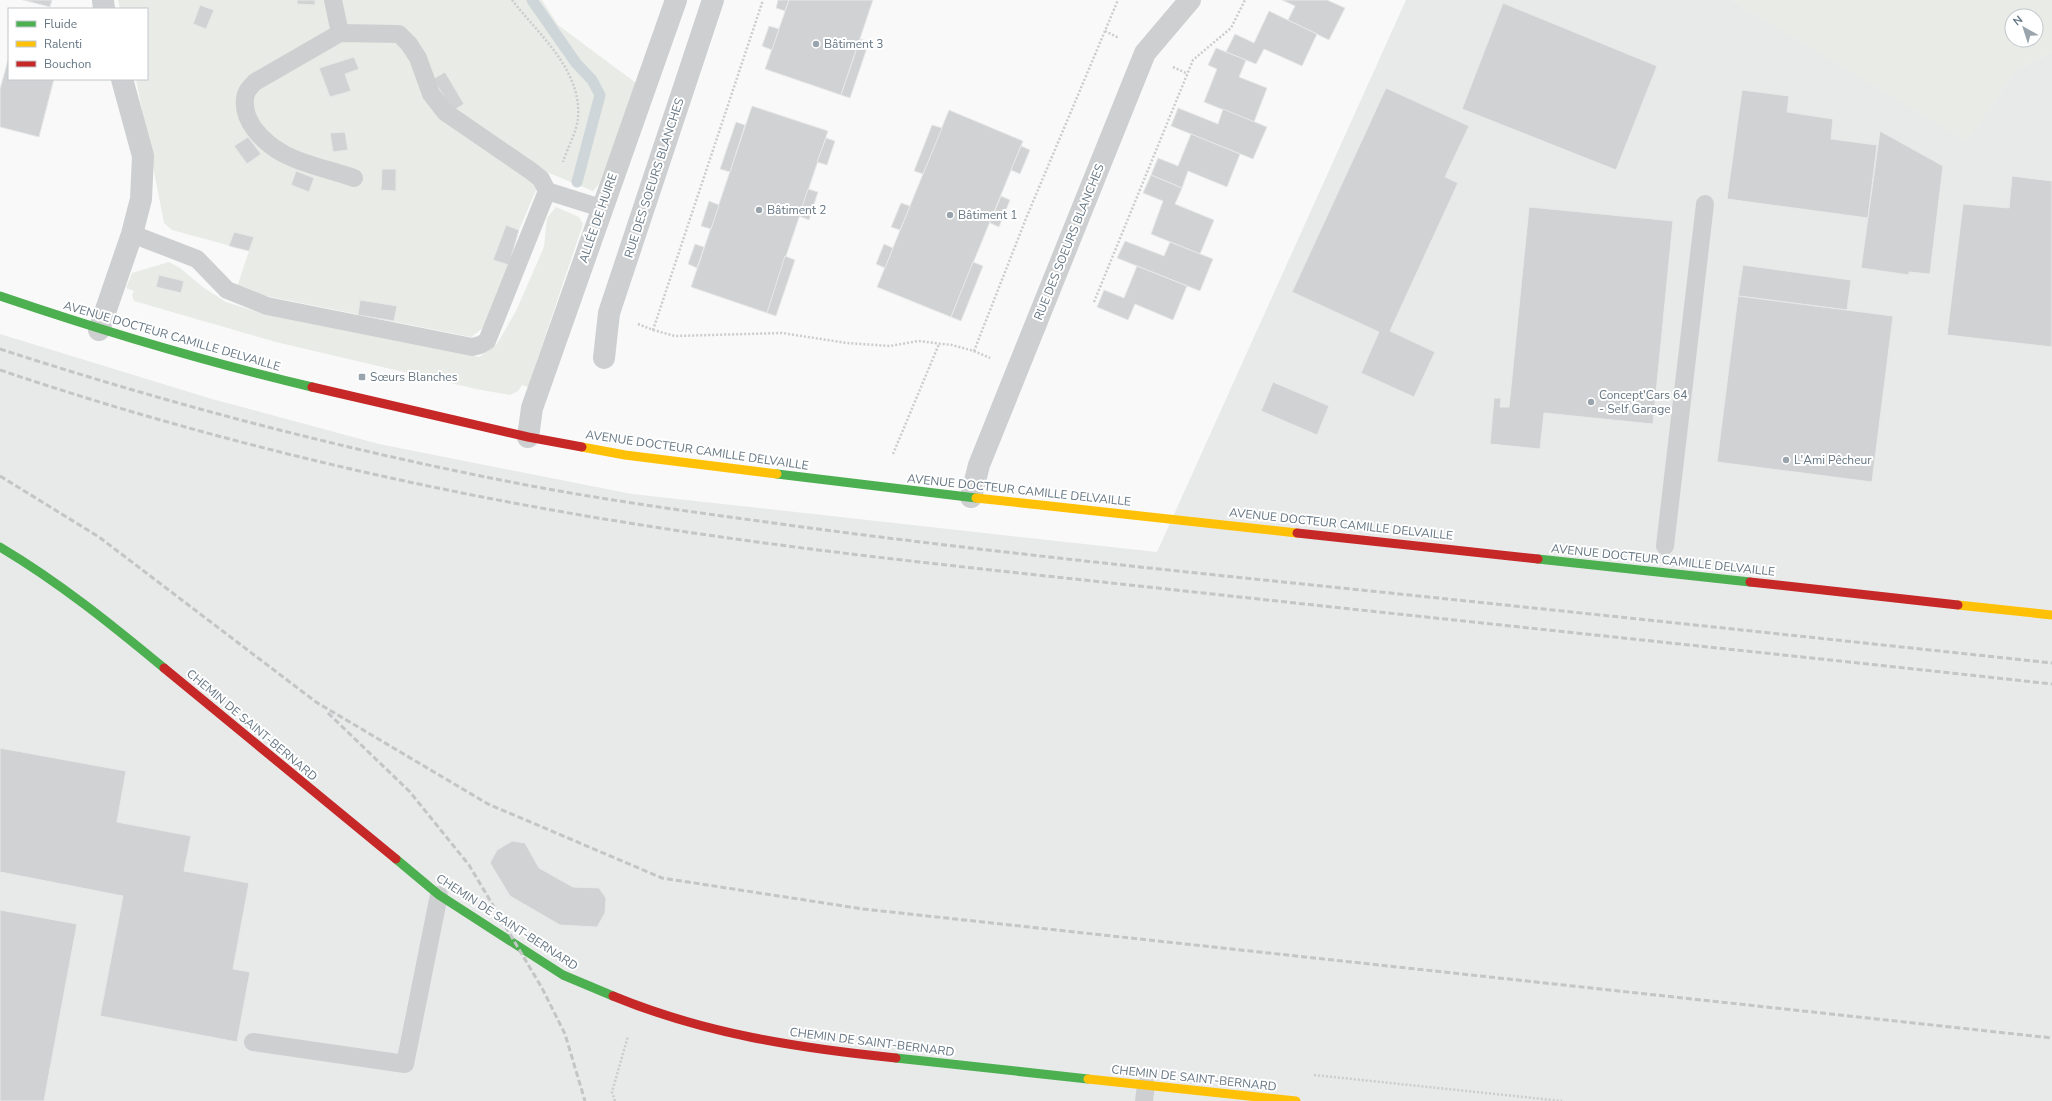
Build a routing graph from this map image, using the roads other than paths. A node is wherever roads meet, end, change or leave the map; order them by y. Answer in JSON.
{"nodes":[{"id":1,"x":333,"y":0,"type":"edge"},
{"id":2,"x":676,"y":0,"type":"edge"},
{"id":3,"x":713,"y":0,"type":"edge"},
{"id":4,"x":1190,"y":0,"type":"edge"},
{"id":5,"x":340,"y":33,"type":"junction"},
{"id":6,"x":122,"y":80,"type":"edge"},
{"id":7,"x":354,"y":178,"type":"dead end"},
{"id":8,"x":551,"y":192,"type":"junction"},
{"id":9,"x":1705,"y":204,"type":"dead end"},
{"id":10,"x":601,"y":208,"type":"junction"},
{"id":11,"x":132,"y":234,"type":"junction"},
{"id":12,"x":0,"y":296,"type":"edge"},
{"id":13,"x":99,"y":330,"type":"junction"},
{"id":14,"x":604,"y":358,"type":"dead end"},
{"id":15,"x":528,"y":438,"type":"junction"},
{"id":16,"x":971,"y":497,"type":"junction"},
{"id":17,"x":1665,"y":546,"type":"dead end"},
{"id":18,"x":0,"y":547,"type":"edge"},
{"id":19,"x":2052,"y":615,"type":"edge"},
{"id":20,"x":439,"y":896,"type":"junction"},
{"id":21,"x":253,"y":1042,"type":"dead end"},
{"id":22,"x":1145,"y":1093,"type":"edge"},
{"id":23,"x":1296,"y":1101,"type":"edge"}],
"edges":[{"from":1,"to":5,"type":"lane"},
{"from":2,"to":10,"type":"street","name":"ALLÉE DE HUIRE"},
{"from":3,"to":14,"type":"street","name":"RUE DES SOEURS BLANCHES"},
{"from":4,"to":16,"type":"street","name":"RUE DES SOEURS BLANCHES"},
{"from":5,"to":7,"type":"lane"},
{"from":5,"to":8,"type":"lane"},
{"from":6,"to":11,"type":"street"},
{"from":8,"to":10,"type":"lane"},
{"from":8,"to":11,"type":"lane"},
{"from":9,"to":17,"type":"lane"},
{"from":10,"to":15,"type":"street","name":"ALLÉE DE HUIRE"},
{"from":11,"to":13,"type":"street"},
{"from":12,"to":13,"type":"street","name":"AVENUE DOCTEUR CAMILLE DELVAILLE"},
{"from":13,"to":15,"type":"street","name":"AVENUE DOCTEUR CAMILLE DELVAILLE"},
{"from":15,"to":16,"type":"street","name":"AVENUE DOCTEUR CAMILLE DELVAILLE"},
{"from":16,"to":19,"type":"street","name":"AVENUE DOCTEUR CAMILLE DELVAILLE"},
{"from":18,"to":20,"type":"street","name":"CHEMIN DE SAINT-BERNARD"},
{"from":20,"to":21,"type":"lane"},
{"from":20,"to":22,"type":"street","name":"CHEMIN DE SAINT-BERNARD"},
{"from":22,"to":23,"type":"street","name":"CHEMIN DE SAINT-BERNARD"}]}
